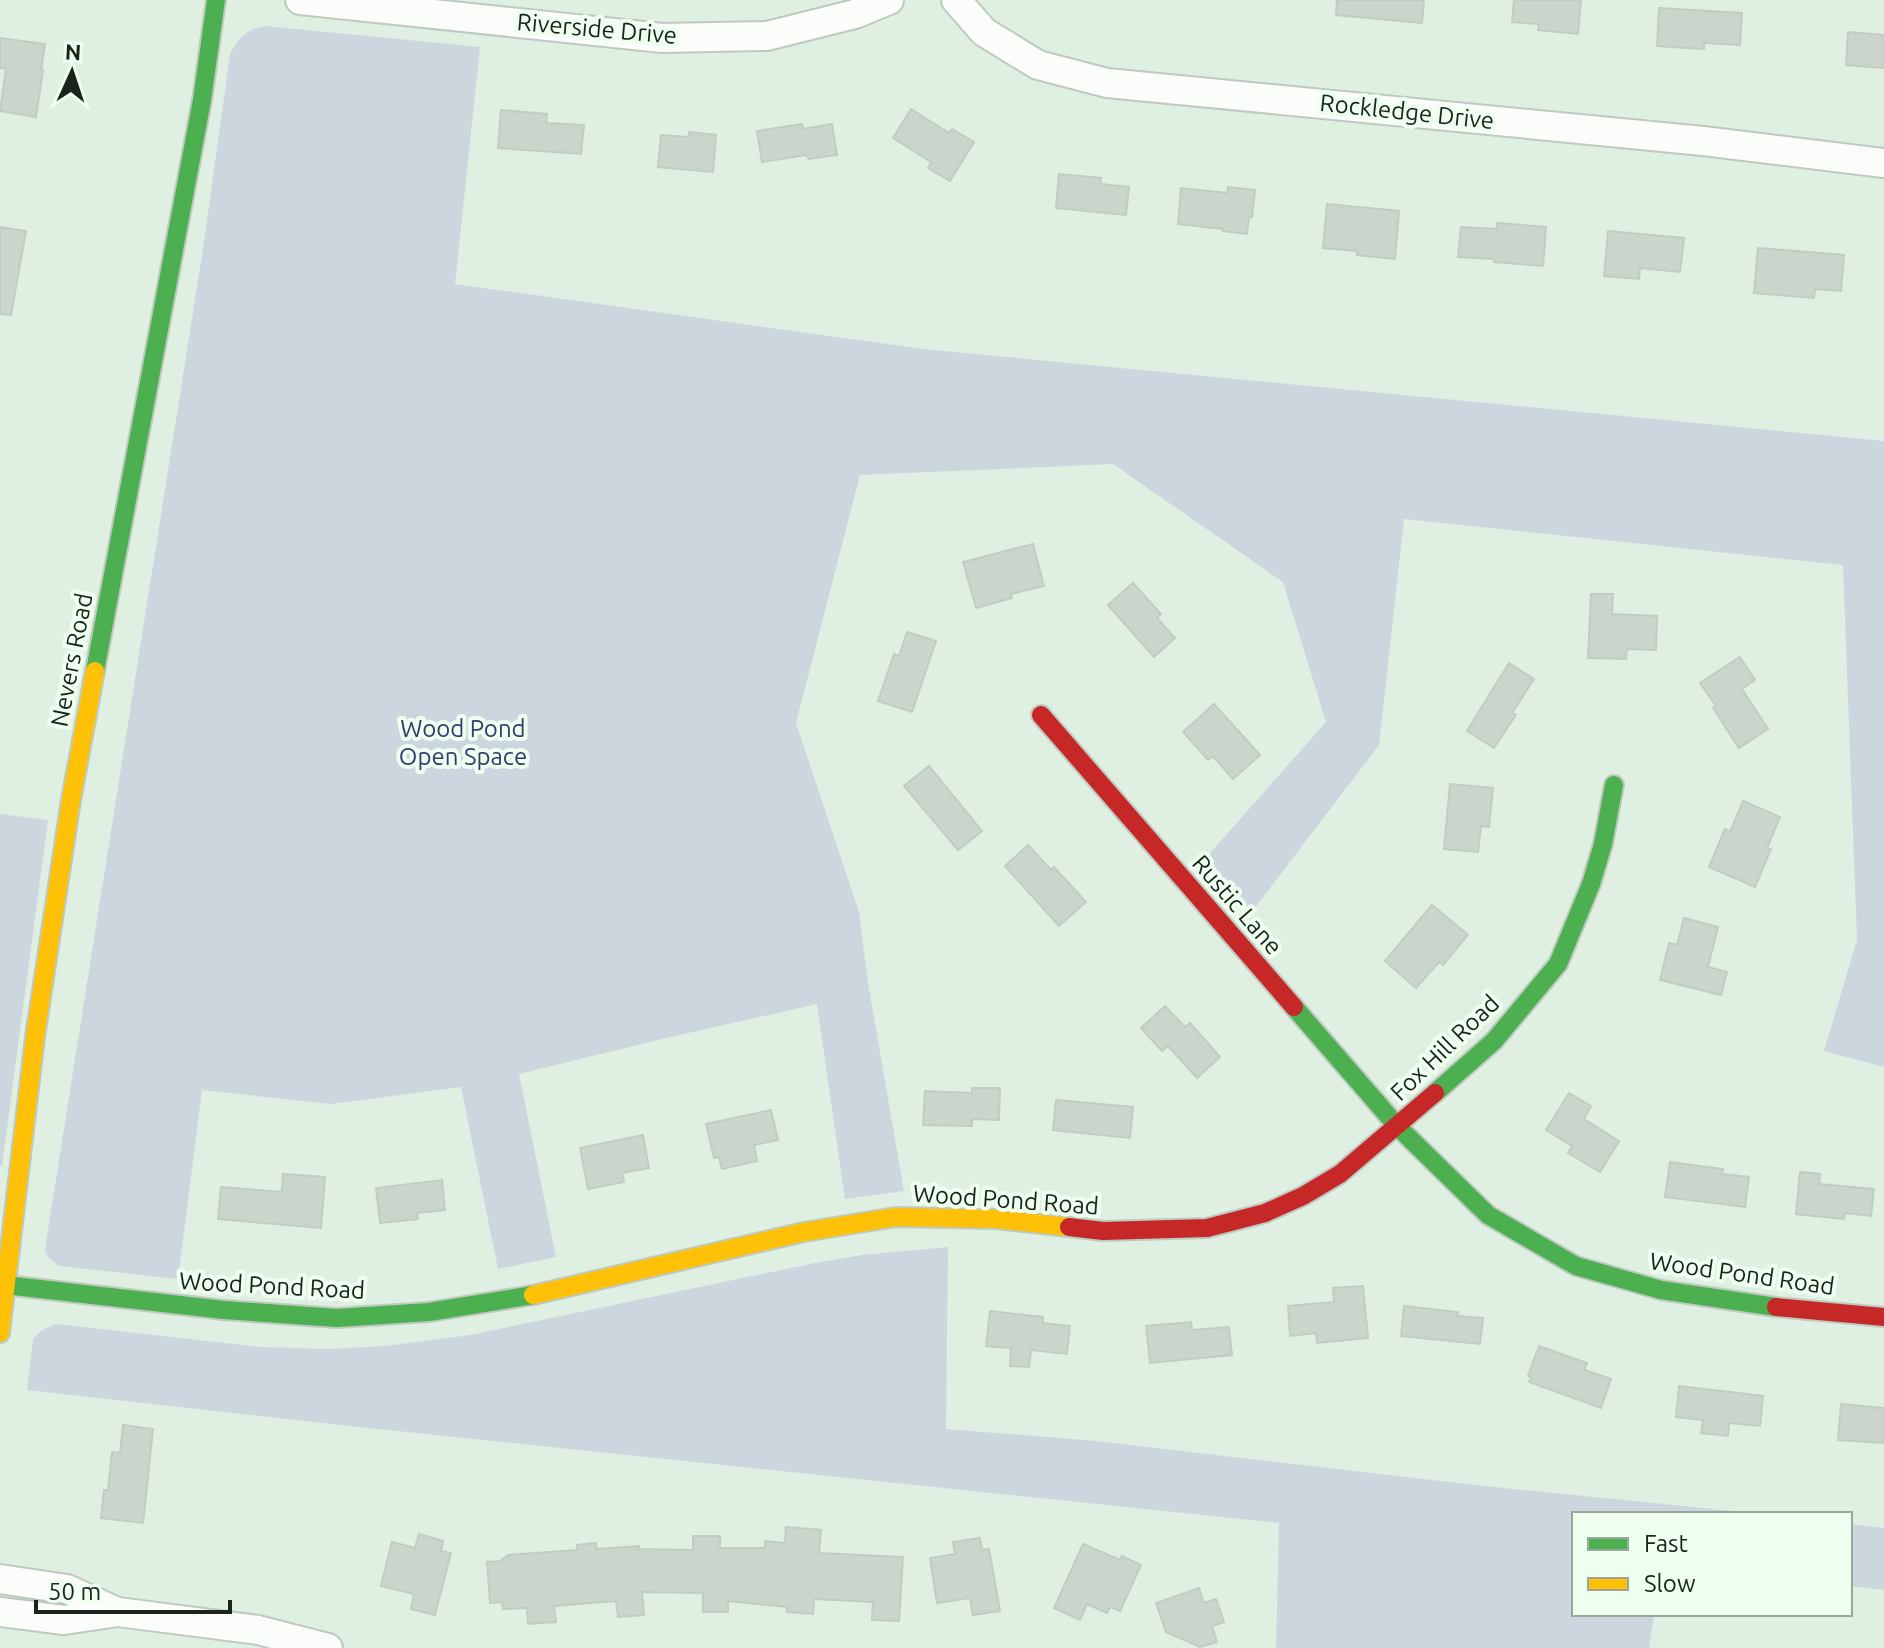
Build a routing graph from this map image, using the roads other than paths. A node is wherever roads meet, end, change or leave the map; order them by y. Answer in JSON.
{"nodes":[{"id":1,"x":216,"y":0,"type":"edge"},
{"id":2,"x":300,"y":0,"type":"edge"},
{"id":3,"x":889,"y":0,"type":"edge"},
{"id":4,"x":956,"y":0,"type":"edge"},
{"id":5,"x":1884,"y":163,"type":"edge"},
{"id":6,"x":1041,"y":715,"type":"dead end"},
{"id":7,"x":1614,"y":785,"type":"dead end"},
{"id":8,"x":1397,"y":1126,"type":"junction"},
{"id":9,"x":5,"y":1285,"type":"junction"},
{"id":10,"x":1884,"y":1317,"type":"edge"},
{"id":11,"x":0,"y":1333,"type":"edge"},
{"id":12,"x":0,"y":1579,"type":"edge"},
{"id":13,"x":0,"y":1612,"type":"edge"},
{"id":14,"x":118,"y":1612,"type":"junction"},
{"id":15,"x":328,"y":1648,"type":"edge"}],
"edges":[{"from":1,"to":9,"type":"street","name":"Nevers Road"},
{"from":2,"to":3,"type":"street","name":"Riverside Drive"},
{"from":4,"to":5,"type":"street","name":"Rockledge Drive"},
{"from":6,"to":8,"type":"street","name":"Rustic Lane"},
{"from":7,"to":8,"type":"street","name":"Fox Hill Road"},
{"from":8,"to":9,"type":"street","name":"Wood Pond Road"},
{"from":8,"to":10,"type":"street","name":"Wood Pond Road"},
{"from":9,"to":11,"type":"street","name":"Nevers Road"},
{"from":12,"to":14,"type":"street"},
{"from":13,"to":14,"type":"street"},
{"from":14,"to":15,"type":"street"}]}
